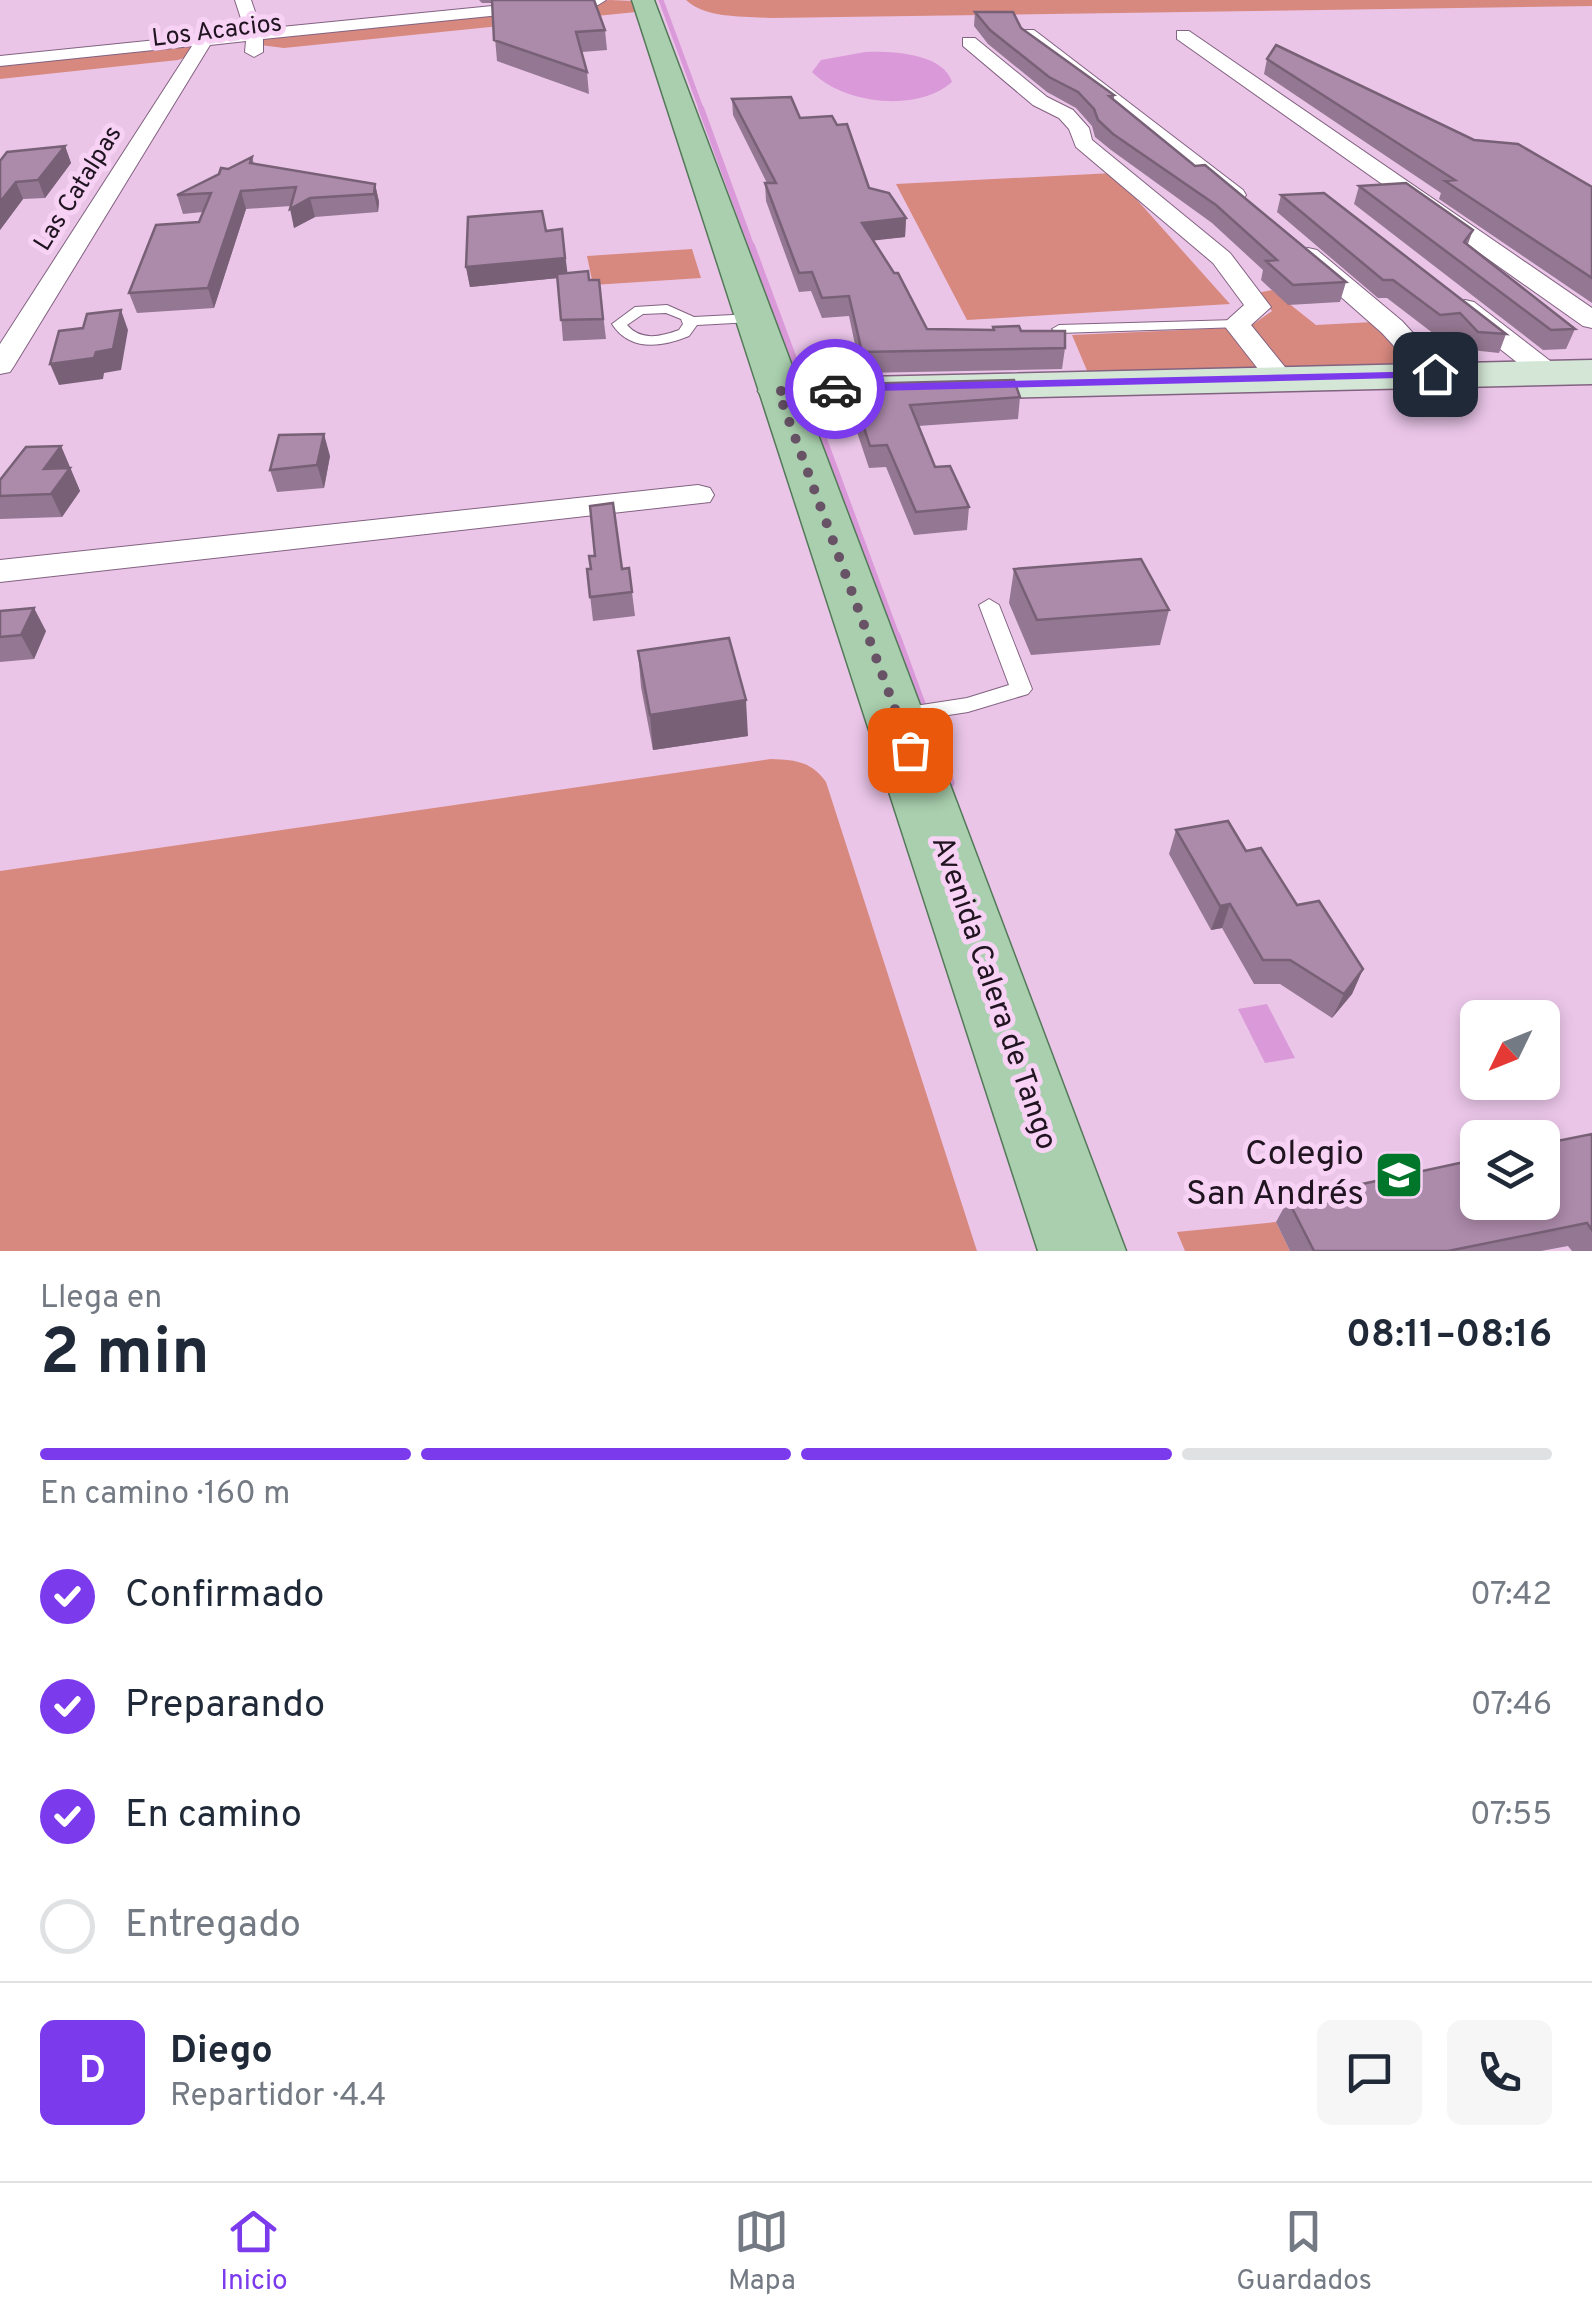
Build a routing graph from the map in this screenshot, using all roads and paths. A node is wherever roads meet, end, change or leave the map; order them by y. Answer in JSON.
{"nodes":[{"id":1,"x":243,"y":0,"type":"edge"},
{"id":2,"x":598,"y":0,"type":"edge"},
{"id":3,"x":642,"y":0,"type":"edge"},
{"id":4,"x":502,"y":29,"type":"edge"},
{"id":5,"x":1028,"y":33,"type":"edge"},
{"id":6,"x":1183,"y":35,"type":"dead end"},
{"id":7,"x":969,"y":42,"type":"dead end"},
{"id":8,"x":254,"y":44,"type":"junction"},
{"id":9,"x":199,"y":50,"type":"junction"},
{"id":10,"x":0,"y":61,"type":"edge"},
{"id":11,"x":0,"y":80,"type":"edge"},
{"id":12,"x":1255,"y":211,"type":"edge"},
{"id":13,"x":1285,"y":234,"type":"edge"},
{"id":14,"x":1450,"y":297,"type":"edge"},
{"id":15,"x":752,"y":318,"type":"junction"},
{"id":16,"x":1592,"y":320,"type":"edge"},
{"id":17,"x":690,"y":321,"type":"dead end"},
{"id":18,"x":1236,"y":324,"type":"junction"},
{"id":19,"x":1059,"y":329,"type":"edge"},
{"id":20,"x":0,"y":366,"type":"edge"},
{"id":21,"x":1592,"y":372,"type":"edge"},
{"id":22,"x":1548,"y":373,"type":"junction"},
{"id":23,"x":1435,"y":374,"type":"junction"},
{"id":24,"x":1279,"y":377,"type":"junction"},
{"id":25,"x":799,"y":390,"type":"junction"},
{"id":26,"x":698,"y":495,"type":"dead end"},
{"id":27,"x":0,"y":571,"type":"edge"},
{"id":28,"x":989,"y":605,"type":"dead end"},
{"id":29,"x":911,"y":713,"type":"junction"},
{"id":30,"x":1082,"y":1251,"type":"edge"}],
"edges":[{"from":1,"to":8,"type":"street"},
{"from":2,"to":8,"type":"street","name":"Los Acacios"},
{"from":3,"to":15,"type":"main road","name":"Avenida Calera de Tango"},
{"from":4,"to":8,"type":"street","name":"Los Acacios"},
{"from":5,"to":12,"type":"street"},
{"from":6,"to":16,"type":"street"},
{"from":7,"to":18,"type":"street"},
{"from":8,"to":9,"type":"street","name":"Los Acacios"},
{"from":9,"to":10,"type":"street","name":"Los Acacios"},
{"from":9,"to":11,"type":"street","name":"Los Acacios"},
{"from":9,"to":20,"type":"street","name":"Las Catalpas"},
{"from":13,"to":23,"type":"street"},
{"from":14,"to":22,"type":"street"},
{"from":15,"to":17,"type":"lane"},
{"from":15,"to":25,"type":"main road","name":"Avenida Calera de Tango"},
{"from":18,"to":19,"type":"lane"},
{"from":18,"to":24,"type":"street"},
{"from":21,"to":22,"type":"street"},
{"from":22,"to":23,"type":"street"},
{"from":23,"to":24,"type":"street"},
{"from":24,"to":25,"type":"street"},
{"from":25,"to":29,"type":"main road","name":"Avenida Calera de Tango"},
{"from":26,"to":27,"type":"street"},
{"from":28,"to":29,"type":"lane"},
{"from":29,"to":30,"type":"main road","name":"Avenida Calera de Tango"}]}
